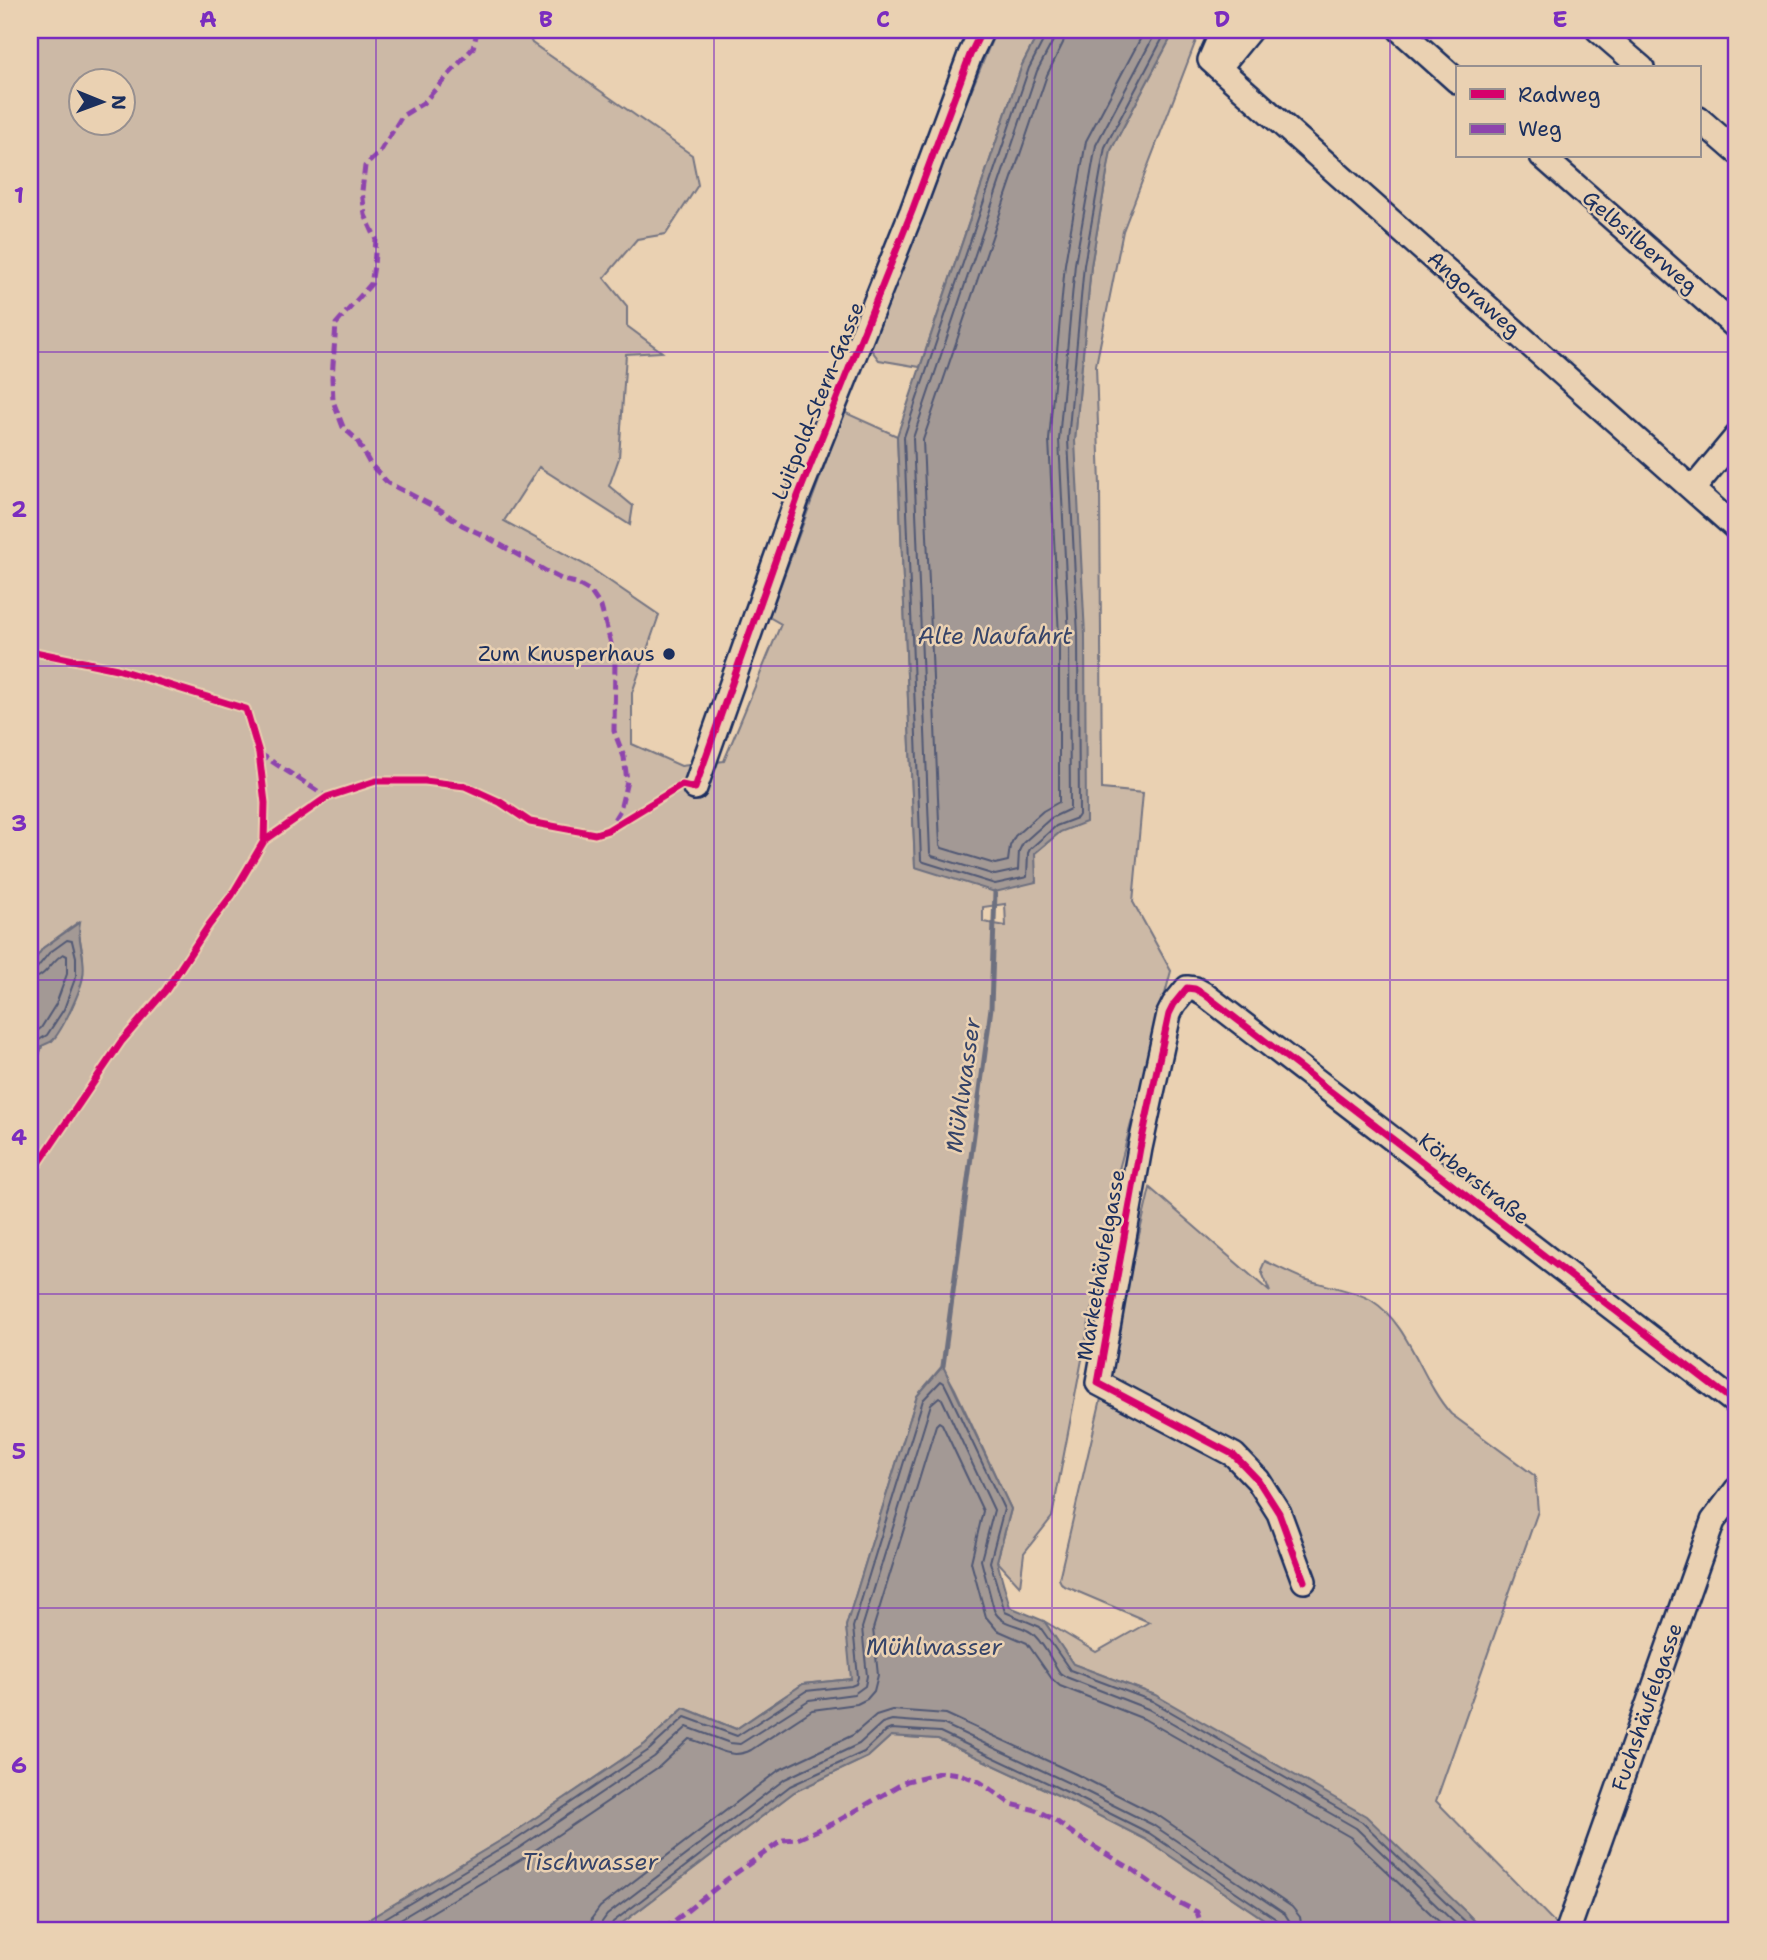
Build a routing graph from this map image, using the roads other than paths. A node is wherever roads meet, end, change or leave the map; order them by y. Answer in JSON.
{"nodes":[{"id":1,"x":982,"y":30,"type":"edge"},
{"id":2,"x":1223,"y":30,"type":"edge"},
{"id":3,"x":1250,"y":30,"type":"edge"},
{"id":4,"x":1400,"y":30,"type":"edge"},
{"id":5,"x":1598,"y":30,"type":"edge"},
{"id":6,"x":1214,"y":64,"type":"junction"},
{"id":7,"x":1640,"y":66,"type":"edge"},
{"id":8,"x":1456,"y":79,"type":"edge"},
{"id":9,"x":1700,"y":119,"type":"edge"},
{"id":10,"x":1737,"y":152,"type":"edge"},
{"id":11,"x":1544,"y":158,"type":"edge"},
{"id":12,"x":1737,"y":328,"type":"edge"},
{"id":13,"x":1737,"y":436,"type":"edge"},
{"id":14,"x":1693,"y":489,"type":"junction"},
{"id":15,"x":1737,"y":529,"type":"edge"},
{"id":16,"x":695,"y":788,"type":"dead end"},
{"id":17,"x":1187,"y":988,"type":"joint"},
{"id":18,"x":1737,"y":1404,"type":"edge"},
{"id":19,"x":1737,"y":1489,"type":"edge"},
{"id":20,"x":1304,"y":1581,"type":"dead end"},
{"id":21,"x":1568,"y":1930,"type":"edge"}],
"edges":[{"from":1,"to":16,"type":"street","name":"Luitpold-Stern-Gasse"},
{"from":2,"to":6,"type":"street"},
{"from":3,"to":6,"type":"street"},
{"from":4,"to":8,"type":"street"},
{"from":5,"to":7,"type":"street"},
{"from":6,"to":14,"type":"street","name":"Angoraweg"},
{"from":9,"to":10,"type":"street"},
{"from":11,"to":12,"type":"street","name":"Gelbsilberweg"},
{"from":13,"to":14,"type":"street"},
{"from":14,"to":15,"type":"street","name":"Angoraweg"},
{"from":17,"to":18,"type":"street","name":"Körberstraße"},
{"from":17,"to":20,"type":"street","name":"Markethäufelgasse"},
{"from":19,"to":21,"type":"street","name":"Fuchshäufelgasse"}]}
